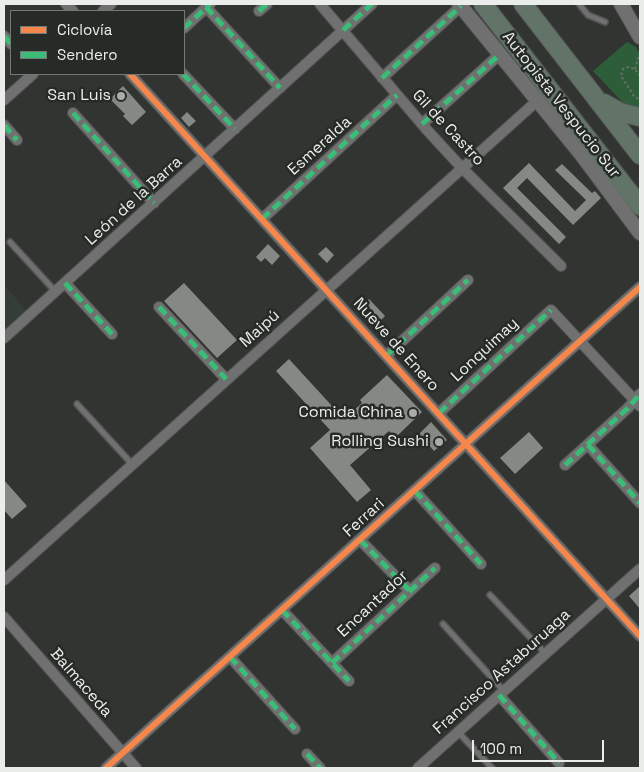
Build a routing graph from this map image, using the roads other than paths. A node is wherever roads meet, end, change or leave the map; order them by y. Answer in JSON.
{"nodes":[{"id":1,"x":267,"y":4,"type":"edge"},
{"id":2,"x":320,"y":4,"type":"edge"},
{"id":3,"x":372,"y":4,"type":"edge"},
{"id":4,"x":483,"y":4,"type":"edge"},
{"id":5,"x":523,"y":4,"type":"edge"},
{"id":6,"x":579,"y":4,"type":"edge"},
{"id":7,"x":621,"y":4,"type":"edge"},
{"id":8,"x":460,"y":5,"type":"edge"},
{"id":9,"x":208,"y":6,"type":"edge"},
{"id":10,"x":259,"y":11,"type":"dead end"},
{"id":11,"x":605,"y":22,"type":"dead end"},
{"id":12,"x":185,"y":27,"type":"edge"},
{"id":13,"x":342,"y":30,"type":"junction"},
{"id":14,"x":640,"y":38,"type":"edge"},
{"id":15,"x":499,"y":55,"type":"junction"},
{"id":16,"x":32,"y":75,"type":"edge"},
{"id":17,"x":131,"y":75,"type":"edge"},
{"id":18,"x":184,"y":75,"type":"edge"},
{"id":19,"x":382,"y":78,"type":"junction"},
{"id":20,"x":280,"y":88,"type":"junction"},
{"id":21,"x":397,"y":96,"type":"junction"},
{"id":22,"x":596,"y":98,"type":"junction"},
{"id":23,"x":4,"y":100,"type":"edge"},
{"id":24,"x":537,"y":101,"type":"junction"},
{"id":25,"x":73,"y":113,"type":"dead end"},
{"id":26,"x":640,"y":118,"type":"edge"},
{"id":27,"x":422,"y":124,"type":"junction"},
{"id":28,"x":4,"y":126,"type":"edge"},
{"id":29,"x":235,"y":129,"type":"junction"},
{"id":30,"x":17,"y":140,"type":"dead end"},
{"id":31,"x":640,"y":155,"type":"edge"},
{"id":32,"x":205,"y":157,"type":"junction"},
{"id":33,"x":462,"y":168,"type":"junction"},
{"id":34,"x":154,"y":203,"type":"junction"},
{"id":35,"x":640,"y":206,"type":"edge"},
{"id":36,"x":262,"y":219,"type":"junction"},
{"id":37,"x":640,"y":233,"type":"edge"},
{"id":38,"x":10,"y":242,"type":"dead end"},
{"id":39,"x":561,"y":266,"type":"dead end"},
{"id":40,"x":468,"y":280,"type":"dead end"},
{"id":41,"x":65,"y":282,"type":"junction"},
{"id":42,"x":640,"y":287,"type":"edge"},
{"id":43,"x":326,"y":289,"type":"junction"},
{"id":44,"x":55,"y":292,"type":"junction"},
{"id":45,"x":159,"y":307,"type":"dead end"},
{"id":46,"x":112,"y":334,"type":"dead end"},
{"id":47,"x":4,"y":338,"type":"edge"},
{"id":48,"x":581,"y":341,"type":"junction"},
{"id":49,"x":387,"y":355,"type":"junction"},
{"id":50,"x":226,"y":379,"type":"junction"},
{"id":51,"x":638,"y":400,"type":"edge"},
{"id":52,"x":77,"y":404,"type":"dead end"},
{"id":53,"x":439,"y":413,"type":"junction"},
{"id":54,"x":468,"y":444,"type":"junction"},
{"id":55,"x":588,"y":445,"type":"junction"},
{"id":56,"x":132,"y":464,"type":"junction"},
{"id":57,"x":566,"y":465,"type":"dead end"},
{"id":58,"x":415,"y":491,"type":"junction"},
{"id":59,"x":640,"y":502,"type":"edge"},
{"id":60,"x":360,"y":540,"type":"junction"},
{"id":61,"x":481,"y":564,"type":"dead end"},
{"id":62,"x":435,"y":568,"type":"dead end"},
{"id":63,"x":640,"y":569,"type":"edge"},
{"id":64,"x":4,"y":580,"type":"edge"},
{"id":65,"x":410,"y":591,"type":"junction"},
{"id":66,"x":490,"y":595,"type":"dead end"},
{"id":67,"x":606,"y":599,"type":"junction"},
{"id":68,"x":282,"y":610,"type":"junction"},
{"id":69,"x":4,"y":617,"type":"edge"},
{"id":70,"x":443,"y":624,"type":"dead end"},
{"id":71,"x":640,"y":636,"type":"edge"},
{"id":72,"x":545,"y":654,"type":"junction"},
{"id":73,"x":230,"y":657,"type":"junction"},
{"id":74,"x":332,"y":663,"type":"junction"},
{"id":75,"x":349,"y":681,"type":"dead end"},
{"id":76,"x":502,"y":693,"type":"junction"},
{"id":77,"x":295,"y":729,"type":"dead end"},
{"id":78,"x":458,"y":732,"type":"junction"},
{"id":79,"x":123,"y":753,"type":"junction"},
{"id":80,"x":308,"y":754,"type":"dead end"},
{"id":81,"x":559,"y":763,"type":"dead end"},
{"id":82,"x":106,"y":768,"type":"edge"},
{"id":83,"x":136,"y":768,"type":"edge"},
{"id":84,"x":320,"y":768,"type":"edge"},
{"id":85,"x":418,"y":768,"type":"edge"},
{"id":86,"x":492,"y":768,"type":"edge"}],
"edges":[{"from":1,"to":10,"type":"street"},
{"from":2,"to":13,"type":"street","name":"Gil de Castro"},
{"from":3,"to":13,"type":"street","name":"León de la Barra"},
{"from":4,"to":35,"type":"highway","name":"Autopista Vespucio Sur"},
{"from":5,"to":22,"type":"highway","name":"Autopista Vespucio Sur"},
{"from":6,"to":11,"type":"lane"},
{"from":7,"to":14,"type":"main road"},
{"from":8,"to":15,"type":"main road"},
{"from":8,"to":19,"type":"street"},
{"from":9,"to":12,"type":"street"},
{"from":9,"to":20,"type":"street"},
{"from":13,"to":19,"type":"street","name":"Gil de Castro"},
{"from":13,"to":20,"type":"street","name":"León de la Barra"},
{"from":15,"to":24,"type":"main road"},
{"from":15,"to":27,"type":"street"},
{"from":16,"to":23,"type":"street"},
{"from":17,"to":32,"type":"street","name":"Nueve de Enero"},
{"from":18,"to":29,"type":"street"},
{"from":19,"to":21,"type":"street","name":"Gil de Castro"},
{"from":20,"to":29,"type":"street","name":"León de la Barra"},
{"from":21,"to":27,"type":"street","name":"Gil de Castro"},
{"from":21,"to":36,"type":"street","name":"Esmeralda"},
{"from":22,"to":26,"type":"highway"},
{"from":22,"to":31,"type":"highway","name":"Autopista Vespucio Sur"},
{"from":24,"to":33,"type":"street","name":"Maipú"},
{"from":24,"to":37,"type":"main road"},
{"from":25,"to":34,"type":"street"},
{"from":27,"to":33,"type":"street","name":"Gil de Castro"},
{"from":28,"to":30,"type":"street"},
{"from":29,"to":32,"type":"street","name":"León de la Barra"},
{"from":32,"to":34,"type":"street","name":"León de la Barra"},
{"from":32,"to":36,"type":"street","name":"Nueve de Enero"},
{"from":33,"to":39,"type":"street","name":"Gil de Castro"},
{"from":33,"to":43,"type":"street","name":"Maipú"},
{"from":34,"to":41,"type":"street","name":"León de la Barra"},
{"from":36,"to":43,"type":"street","name":"Nueve de Enero"},
{"from":38,"to":44,"type":"lane"},
{"from":40,"to":49,"type":"street"},
{"from":41,"to":44,"type":"street","name":"León de la Barra"},
{"from":41,"to":46,"type":"street"},
{"from":42,"to":48,"type":"street","name":"Ferrari"},
{"from":43,"to":49,"type":"street","name":"Nueve de Enero"},
{"from":43,"to":50,"type":"street","name":"Maipú"},
{"from":44,"to":47,"type":"street","name":"León de la Barra"},
{"from":45,"to":50,"type":"street"},
{"from":48,"to":51,"type":"street"},
{"from":48,"to":53,"type":"street","name":"Lonquimay"},
{"from":48,"to":54,"type":"street","name":"Ferrari"},
{"from":49,"to":53,"type":"street","name":"Nueve de Enero"},
{"from":50,"to":56,"type":"street","name":"Maipú"},
{"from":51,"to":55,"type":"street"},
{"from":52,"to":56,"type":"lane"},
{"from":53,"to":54,"type":"street","name":"Nueve de Enero"},
{"from":54,"to":58,"type":"street","name":"Ferrari"},
{"from":54,"to":67,"type":"street","name":"Nueve de Enero"},
{"from":55,"to":57,"type":"street"},
{"from":55,"to":59,"type":"street"},
{"from":56,"to":64,"type":"street","name":"Maipú"},
{"from":58,"to":60,"type":"street","name":"Ferrari"},
{"from":58,"to":61,"type":"street"},
{"from":60,"to":65,"type":"street"},
{"from":60,"to":68,"type":"street","name":"Ferrari"},
{"from":62,"to":65,"type":"street","name":"Encantador"},
{"from":63,"to":67,"type":"street","name":"Francisco Astaburuaga"},
{"from":65,"to":74,"type":"street","name":"Encantador"},
{"from":66,"to":72,"type":"lane"},
{"from":67,"to":71,"type":"street","name":"Nueve de Enero"},
{"from":67,"to":72,"type":"street","name":"Francisco Astaburuaga"},
{"from":68,"to":73,"type":"street","name":"Ferrari"},
{"from":68,"to":74,"type":"street"},
{"from":69,"to":79,"type":"street","name":"Balmaceda"},
{"from":70,"to":76,"type":"lane"},
{"from":72,"to":76,"type":"street","name":"Francisco Astaburuaga"},
{"from":73,"to":77,"type":"street"},
{"from":73,"to":79,"type":"street","name":"Ferrari"},
{"from":74,"to":75,"type":"street"},
{"from":76,"to":78,"type":"street","name":"Francisco Astaburuaga"},
{"from":76,"to":81,"type":"street"},
{"from":78,"to":85,"type":"street","name":"Francisco Astaburuaga"},
{"from":78,"to":86,"type":"lane"},
{"from":79,"to":82,"type":"street","name":"Ferrari"},
{"from":79,"to":83,"type":"street","name":"Balmaceda"},
{"from":80,"to":84,"type":"street"}]}
